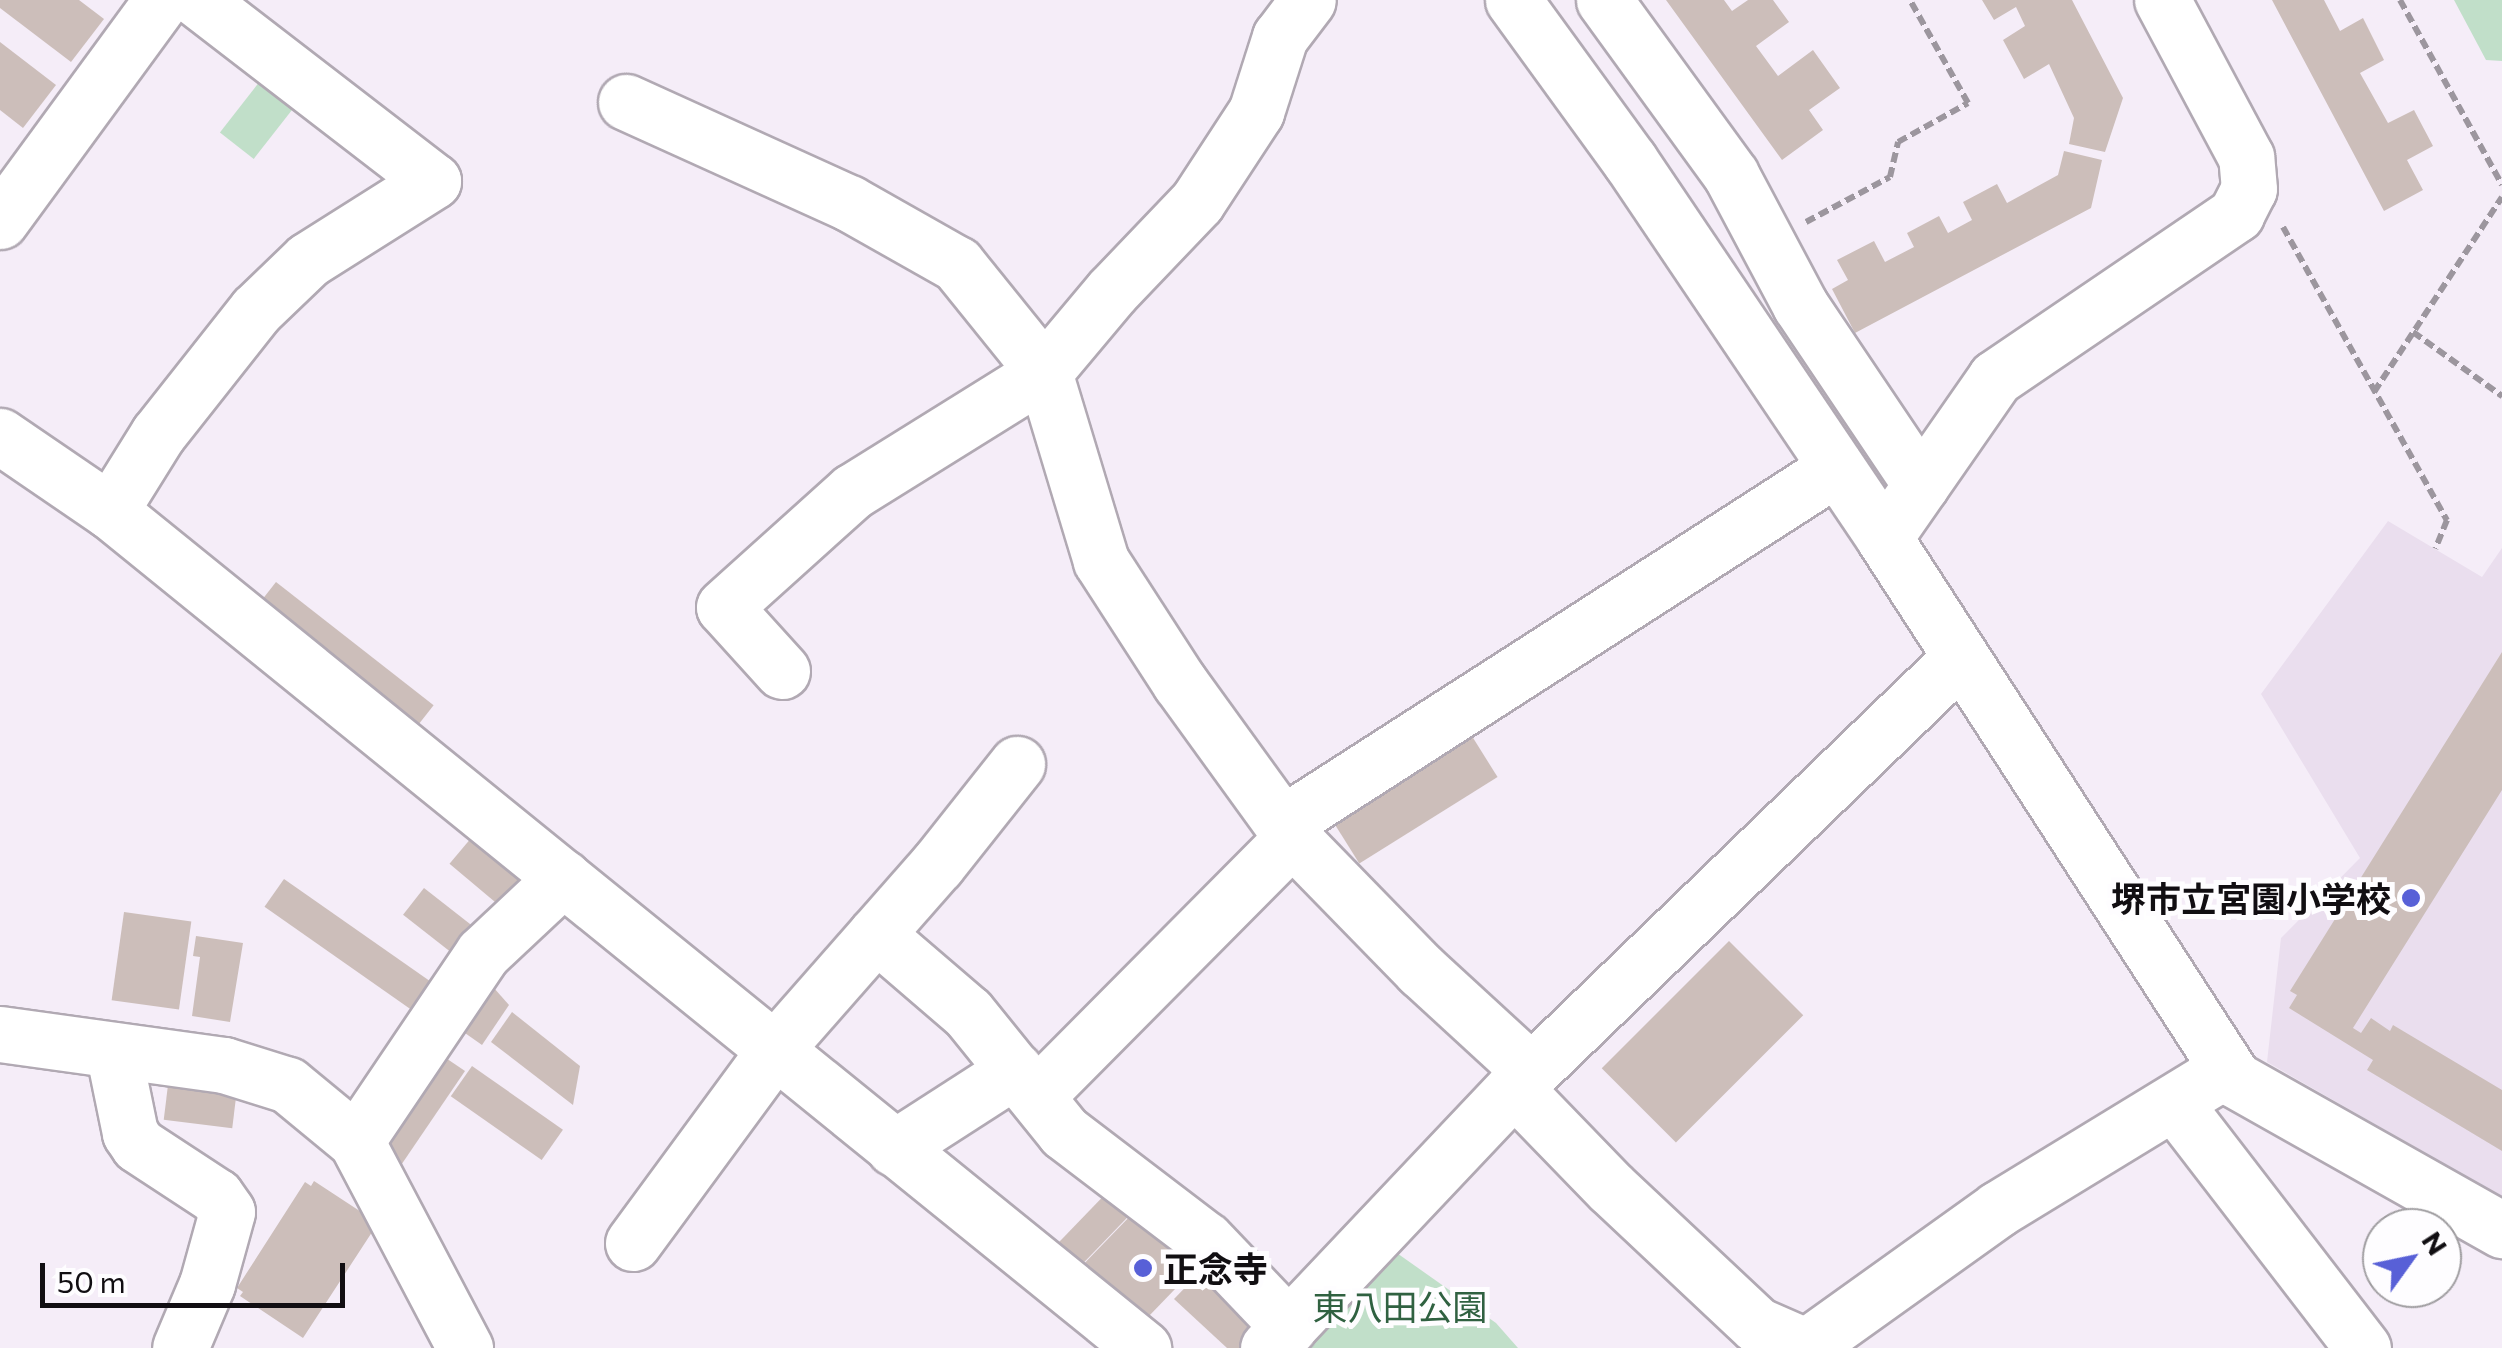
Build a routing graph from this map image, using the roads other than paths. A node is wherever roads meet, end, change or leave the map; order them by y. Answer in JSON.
{"nodes":[{"id":1,"x":162,"y":0,"type":"edge"},
{"id":2,"x":198,"y":0,"type":"edge"},
{"id":3,"x":1308,"y":0,"type":"edge"},
{"id":4,"x":1513,"y":0,"type":"edge"},
{"id":5,"x":1604,"y":0,"type":"edge"},
{"id":6,"x":2162,"y":0,"type":"edge"},
{"id":7,"x":626,"y":102,"type":"dead end"},
{"id":8,"x":0,"y":221,"type":"edge"},
{"id":9,"x":1770,"y":248,"type":"junction"},
{"id":10,"x":1718,"y":292,"type":"junction"},
{"id":11,"x":1044,"y":372,"type":"junction"},
{"id":12,"x":0,"y":436,"type":"edge"},
{"id":13,"x":1836,"y":468,"type":"junction"},
{"id":14,"x":1922,"y":485,"type":"junction"},
{"id":15,"x":110,"y":511,"type":"junction"},
{"id":16,"x":1884,"y":538,"type":"junction"},
{"id":17,"x":1960,"y":658,"type":"junction"},
{"id":18,"x":782,"y":670,"type":"dead end"},
{"id":19,"x":1017,"y":764,"type":"dead end"},
{"id":20,"x":1287,"y":831,"type":"junction"},
{"id":21,"x":564,"y":878,"type":"junction"},
{"id":22,"x":876,"y":934,"type":"junction"},
{"id":23,"x":0,"y":1034,"type":"edge"},
{"id":24,"x":776,"y":1048,"type":"junction"},
{"id":25,"x":113,"y":1050,"type":"junction"},
{"id":26,"x":2228,"y":1069,"type":"junction"},
{"id":27,"x":1523,"y":1080,"type":"junction"},
{"id":28,"x":1025,"y":1083,"type":"junction"},
{"id":29,"x":2174,"y":1104,"type":"junction"},
{"id":30,"x":356,"y":1141,"type":"junction"},
{"id":31,"x":894,"y":1148,"type":"junction"},
{"id":32,"x":2502,"y":1230,"type":"edge"},
{"id":33,"x":633,"y":1244,"type":"dead end"},
{"id":34,"x":1278,"y":1337,"type":"edge"},
{"id":35,"x":1796,"y":1344,"type":"edge"},
{"id":36,"x":180,"y":1348,"type":"edge"},
{"id":37,"x":465,"y":1348,"type":"edge"},
{"id":38,"x":1143,"y":1348,"type":"edge"},
{"id":39,"x":2362,"y":1348,"type":"edge"}],
"edges":[{"from":1,"to":8,"type":"street"},
{"from":2,"to":15,"type":"street"},
{"from":3,"to":11,"type":"street"},
{"from":4,"to":10,"type":"street"},
{"from":5,"to":9,"type":"street"},
{"from":6,"to":14,"type":"street"},
{"from":7,"to":11,"type":"street"},
{"from":9,"to":10,"type":"street"},
{"from":9,"to":14,"type":"street"},
{"from":10,"to":13,"type":"street"},
{"from":11,"to":18,"type":"street"},
{"from":11,"to":20,"type":"street"},
{"from":12,"to":15,"type":"street"},
{"from":13,"to":16,"type":"street"},
{"from":13,"to":20,"type":"street"},
{"from":14,"to":16,"type":"street"},
{"from":15,"to":21,"type":"street"},
{"from":16,"to":17,"type":"street"},
{"from":17,"to":26,"type":"street"},
{"from":17,"to":27,"type":"street"},
{"from":19,"to":22,"type":"street"},
{"from":20,"to":27,"type":"street"},
{"from":20,"to":28,"type":"street"},
{"from":21,"to":24,"type":"street"},
{"from":21,"to":30,"type":"street"},
{"from":22,"to":24,"type":"street"},
{"from":22,"to":28,"type":"street"},
{"from":23,"to":25,"type":"street"},
{"from":24,"to":31,"type":"street"},
{"from":24,"to":33,"type":"street"},
{"from":25,"to":30,"type":"street"},
{"from":25,"to":36,"type":"street"},
{"from":26,"to":29,"type":"street"},
{"from":26,"to":32,"type":"street"},
{"from":27,"to":34,"type":"street"},
{"from":27,"to":35,"type":"street"},
{"from":28,"to":31,"type":"street"},
{"from":28,"to":34,"type":"street"},
{"from":29,"to":35,"type":"street"},
{"from":29,"to":39,"type":"street"},
{"from":30,"to":37,"type":"street"},
{"from":31,"to":38,"type":"street"}]}
